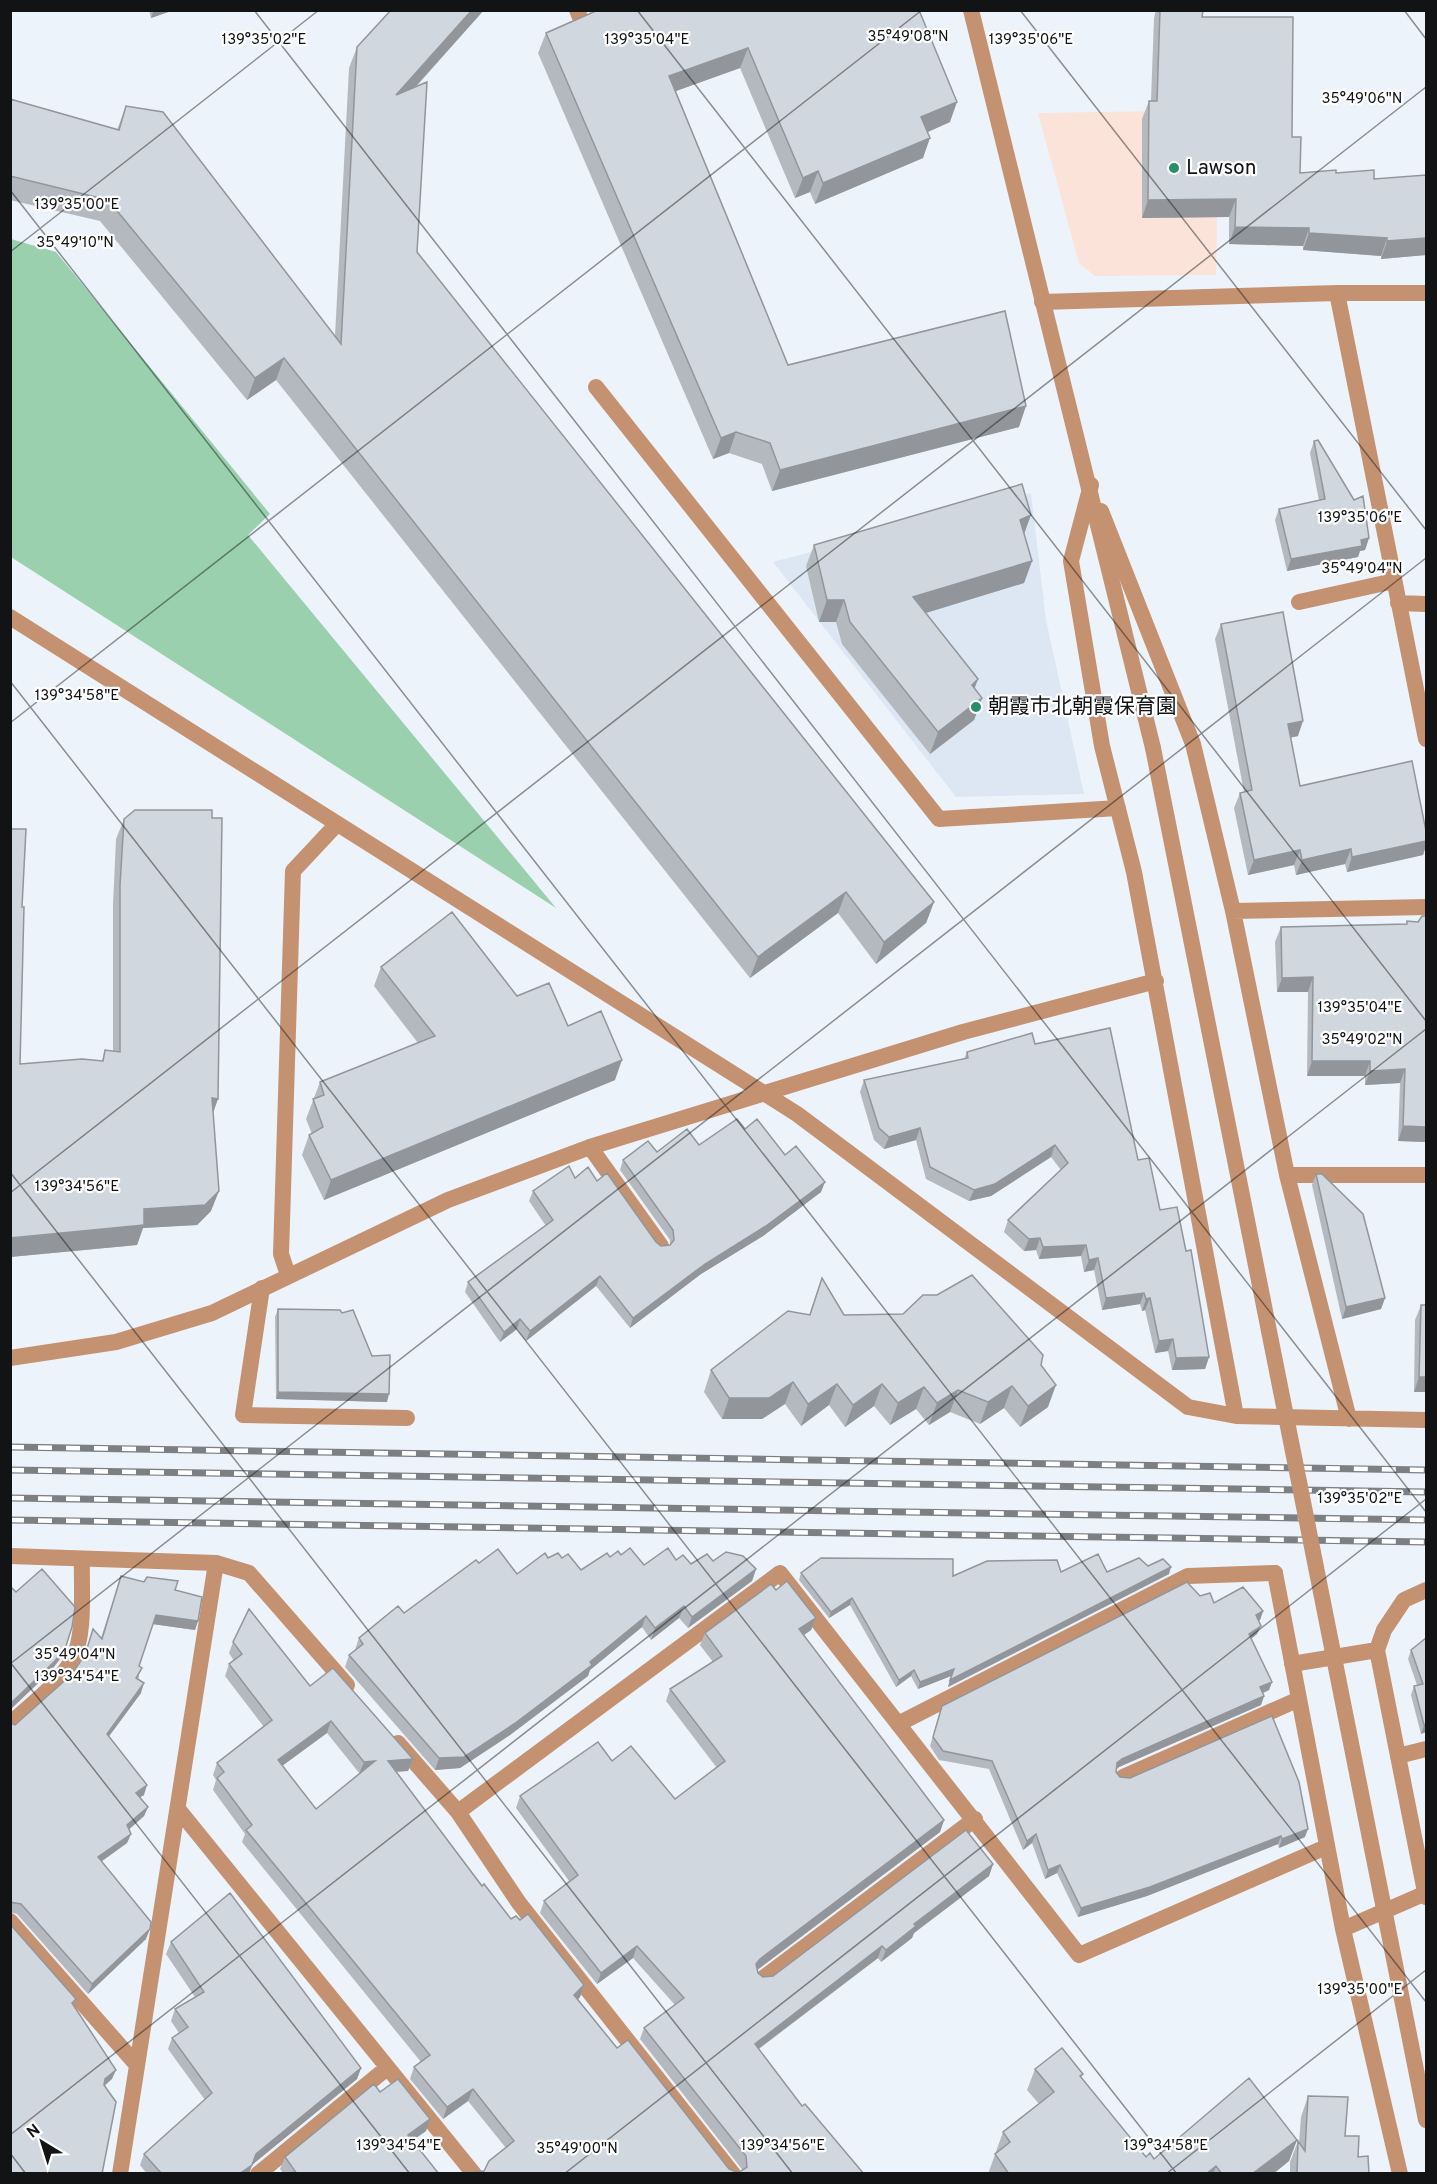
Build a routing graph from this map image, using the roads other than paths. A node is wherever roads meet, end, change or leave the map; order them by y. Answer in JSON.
{"nodes":[{"id":1,"x":971,"y":10,"type":"edge"},
{"id":2,"x":1337,"y":292,"type":"junction"},
{"id":3,"x":1426,"y":292,"type":"edge"},
{"id":4,"x":1042,"y":302,"type":"junction"},
{"id":5,"x":596,"y":387,"type":"dead end"},
{"id":6,"x":1090,"y":485,"type":"junction"},
{"id":7,"x":1394,"y":581,"type":"junction"},
{"id":8,"x":1299,"y":602,"type":"dead end"},
{"id":9,"x":1398,"y":603,"type":"junction"},
{"id":10,"x":1426,"y":604,"type":"edge"},
{"id":11,"x":10,"y":617,"type":"edge"},
{"id":12,"x":1426,"y":740,"type":"edge"},
{"id":13,"x":1118,"y":808,"type":"junction"},
{"id":14,"x":336,"y":825,"type":"junction"},
{"id":15,"x":1426,"y":907,"type":"edge"},
{"id":16,"x":1233,"y":911,"type":"junction"},
{"id":17,"x":1156,"y":981,"type":"junction"},
{"id":18,"x":763,"y":1092,"type":"junction"},
{"id":19,"x":590,"y":1147,"type":"junction"},
{"id":20,"x":1287,"y":1175,"type":"junction"},
{"id":21,"x":1426,"y":1175,"type":"edge"},
{"id":22,"x":661,"y":1246,"type":"edge"},
{"id":23,"x":288,"y":1275,"type":"junction"},
{"id":24,"x":262,"y":1288,"type":"junction"},
{"id":25,"x":10,"y":1358,"type":"edge"},
{"id":26,"x":1236,"y":1416,"type":"junction"},
{"id":27,"x":407,"y":1418,"type":"dead end"},
{"id":28,"x":1349,"y":1419,"type":"junction"},
{"id":29,"x":1426,"y":1420,"type":"edge"},
{"id":30,"x":10,"y":1556,"type":"edge"},
{"id":31,"x":82,"y":1559,"type":"junction"},
{"id":32,"x":216,"y":1563,"type":"junction"},
{"id":33,"x":1426,"y":1590,"type":"edge"},
{"id":34,"x":1377,"y":1650,"type":"junction"},
{"id":35,"x":1292,"y":1664,"type":"junction"},
{"id":36,"x":357,"y":1697,"type":"edge"},
{"id":37,"x":1297,"y":1700,"type":"junction"},
{"id":38,"x":900,"y":1723,"type":"junction"},
{"id":39,"x":10,"y":1724,"type":"edge"},
{"id":40,"x":388,"y":1732,"type":"edge"},
{"id":41,"x":1426,"y":1749,"type":"edge"},
{"id":42,"x":1398,"y":1756,"type":"junction"},
{"id":43,"x":1123,"y":1777,"type":"edge"},
{"id":44,"x":178,"y":1809,"type":"junction"},
{"id":45,"x":458,"y":1812,"type":"junction"},
{"id":46,"x":975,"y":1819,"type":"junction"},
{"id":47,"x":1326,"y":1847,"type":"junction"},
{"id":48,"x":1426,"y":1894,"type":"edge"},
{"id":49,"x":10,"y":1921,"type":"edge"},
{"id":50,"x":1343,"y":1929,"type":"junction"},
{"id":51,"x":762,"y":1979,"type":"edge"},
{"id":52,"x":136,"y":2064,"type":"junction"},
{"id":53,"x":387,"y":2068,"type":"junction"},
{"id":54,"x":1426,"y":2120,"type":"edge"},
{"id":55,"x":120,"y":2174,"type":"edge"},
{"id":56,"x":258,"y":2174,"type":"edge"},
{"id":57,"x":474,"y":2174,"type":"edge"},
{"id":58,"x":733,"y":2174,"type":"edge"},
{"id":59,"x":1400,"y":2174,"type":"edge"}],
"edges":[{"from":1,"to":4,"type":"street"},
{"from":2,"to":3,"type":"street"},
{"from":2,"to":4,"type":"street"},
{"from":2,"to":7,"type":"street"},
{"from":4,"to":6,"type":"street"},
{"from":5,"to":13,"type":"street"},
{"from":6,"to":13,"type":"street"},
{"from":6,"to":16,"type":"street"},
{"from":6,"to":54,"type":"street","bridge":true},
{"from":7,"to":8,"type":"street"},
{"from":7,"to":9,"type":"street"},
{"from":9,"to":10,"type":"street"},
{"from":9,"to":12,"type":"street"},
{"from":11,"to":14,"type":"street"},
{"from":13,"to":17,"type":"street"},
{"from":14,"to":18,"type":"street"},
{"from":14,"to":23,"type":"street"},
{"from":15,"to":16,"type":"street"},
{"from":16,"to":20,"type":"street"},
{"from":17,"to":18,"type":"street"},
{"from":17,"to":26,"type":"street"},
{"from":18,"to":19,"type":"street"},
{"from":18,"to":26,"type":"street"},
{"from":19,"to":22,"type":"street"},
{"from":19,"to":23,"type":"street"},
{"from":20,"to":21,"type":"street"},
{"from":20,"to":28,"type":"street"},
{"from":23,"to":24,"type":"street"},
{"from":24,"to":25,"type":"street"},
{"from":24,"to":27,"type":"street"},
{"from":26,"to":28,"type":"street"},
{"from":28,"to":29,"type":"street"},
{"from":30,"to":31,"type":"street"},
{"from":31,"to":32,"type":"street"},
{"from":31,"to":39,"type":"street"},
{"from":32,"to":36,"type":"street"},
{"from":32,"to":44,"type":"street"},
{"from":33,"to":34,"type":"street"},
{"from":34,"to":35,"type":"street"},
{"from":34,"to":42,"type":"street"},
{"from":35,"to":37,"type":"street"},
{"from":35,"to":38,"type":"street"},
{"from":37,"to":43,"type":"street"},
{"from":37,"to":47,"type":"street"},
{"from":38,"to":45,"type":"street"},
{"from":38,"to":46,"type":"street"},
{"from":40,"to":45,"type":"street"},
{"from":41,"to":42,"type":"street"},
{"from":42,"to":48,"type":"street"},
{"from":44,"to":52,"type":"street"},
{"from":44,"to":53,"type":"street"},
{"from":45,"to":58,"type":"street"},
{"from":46,"to":47,"type":"street"},
{"from":46,"to":51,"type":"street"},
{"from":47,"to":50,"type":"street"},
{"from":48,"to":50,"type":"street"},
{"from":49,"to":52,"type":"street"},
{"from":50,"to":59,"type":"street"},
{"from":52,"to":55,"type":"street"},
{"from":53,"to":56,"type":"street"},
{"from":53,"to":57,"type":"street"}]}
